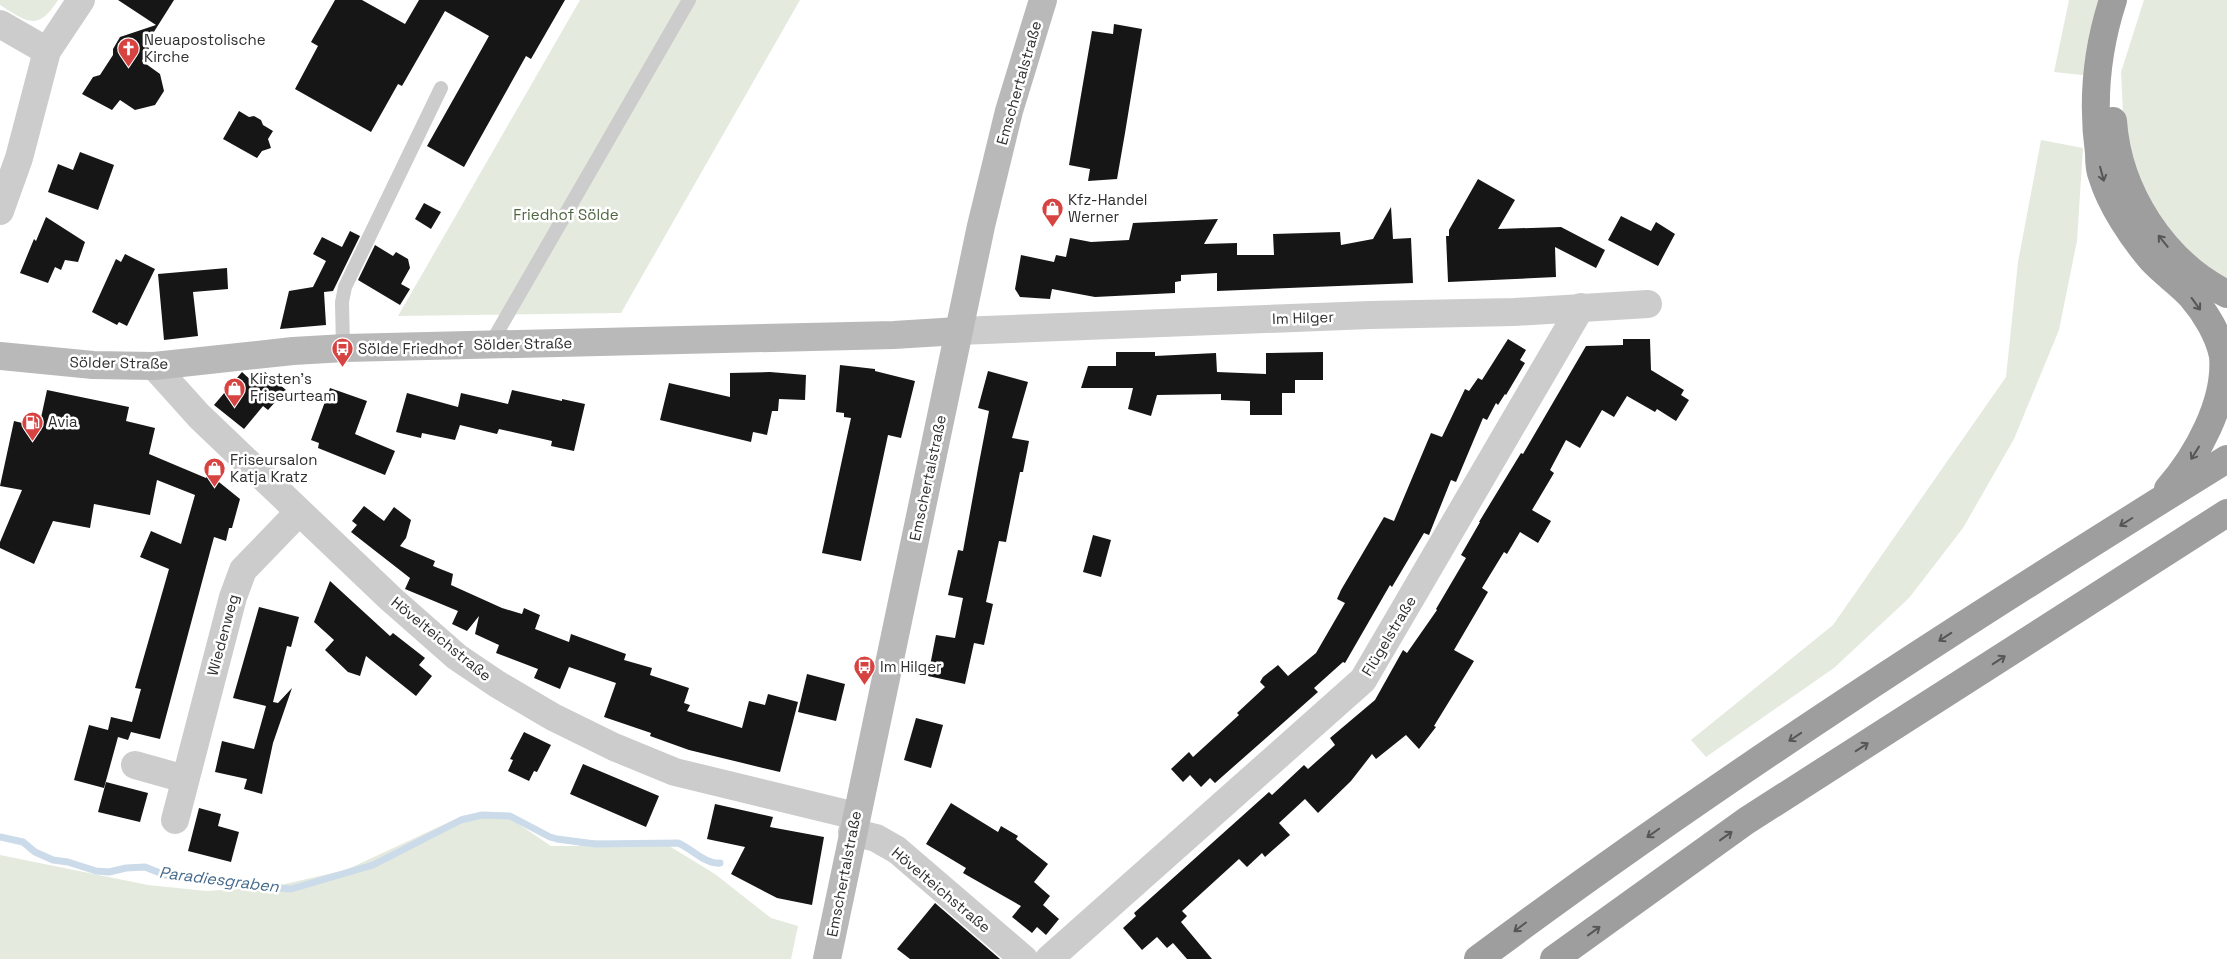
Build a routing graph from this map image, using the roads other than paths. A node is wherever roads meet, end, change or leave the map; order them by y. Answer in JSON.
{"nodes":[{"id":1,"x":81,"y":0,"type":"edge"},
{"id":2,"x":689,"y":0,"type":"edge"},
{"id":3,"x":1043,"y":0,"type":"edge"},
{"id":4,"x":2113,"y":0,"type":"edge"},
{"id":5,"x":2132,"y":0,"type":"edge"},
{"id":6,"x":0,"y":24,"type":"edge"},
{"id":7,"x":47,"y":51,"type":"junction"},
{"id":8,"x":441,"y":88,"type":"dead end"},
{"id":9,"x":0,"y":211,"type":"edge"},
{"id":10,"x":2227,"y":294,"type":"edge"},
{"id":11,"x":1648,"y":304,"type":"dead end"},
{"id":12,"x":1582,"y":307,"type":"junction"},
{"id":13,"x":958,"y":332,"type":"junction"},
{"id":14,"x":490,"y":345,"type":"junction"},
{"id":15,"x":342,"y":348,"type":"junction"},
{"id":16,"x":0,"y":356,"type":"edge"},
{"id":17,"x":154,"y":366,"type":"junction"},
{"id":18,"x":2227,"y":459,"type":"edge"},
{"id":19,"x":2154,"y":504,"type":"junction"},
{"id":20,"x":299,"y":512,"type":"junction"},
{"id":21,"x":2227,"y":513,"type":"edge"},
{"id":22,"x":135,"y":765,"type":"dead end"},
{"id":23,"x":185,"y":779,"type":"junction"},
{"id":24,"x":175,"y":820,"type":"dead end"},
{"id":25,"x":854,"y":824,"type":"junction"},
{"id":26,"x":827,"y":959,"type":"edge"},
{"id":27,"x":1024,"y":959,"type":"edge"},
{"id":28,"x":1049,"y":959,"type":"edge"},
{"id":29,"x":1478,"y":959,"type":"edge"},
{"id":30,"x":1554,"y":959,"type":"edge"}],
"edges":[{"from":1,"to":7,"type":"street"},
{"from":2,"to":14,"type":"lane"},
{"from":3,"to":13,"type":"main road","name":"Emschertalstraße"},
{"from":4,"to":19,"type":"highway","one_way":true},
{"from":10,"to":5,"type":"highway","one_way":true},
{"from":6,"to":7,"type":"street"},
{"from":7,"to":9,"type":"street"},
{"from":8,"to":15,"type":"lane"},
{"from":11,"to":12,"type":"street","name":"Im Hilger"},
{"from":12,"to":13,"type":"street","name":"Im Hilger"},
{"from":12,"to":28,"type":"street","name":"Flügelstraße"},
{"from":13,"to":14,"type":"main road","name":"Sölder Straße"},
{"from":13,"to":25,"type":"main road","name":"Emschertalstraße"},
{"from":14,"to":15,"type":"main road","name":"Sölder Straße"},
{"from":15,"to":17,"type":"main road","name":"Sölder Straße"},
{"from":16,"to":17,"type":"main road","name":"Sölder Straße"},
{"from":17,"to":20,"type":"street","name":"Hövelteichstraße"},
{"from":18,"to":19,"type":"highway"},
{"from":19,"to":29,"type":"highway","one_way":true},
{"from":20,"to":23,"type":"street","name":"Wiedenweg"},
{"from":20,"to":25,"type":"street","name":"Hövelteichstraße"},
{"from":30,"to":21,"type":"highway","one_way":true},
{"from":22,"to":23,"type":"street"},
{"from":23,"to":24,"type":"street","name":"Wiedenweg"},
{"from":25,"to":26,"type":"main road","name":"Emschertalstraße"},
{"from":25,"to":27,"type":"street","name":"Hövelteichstraße"}]}
